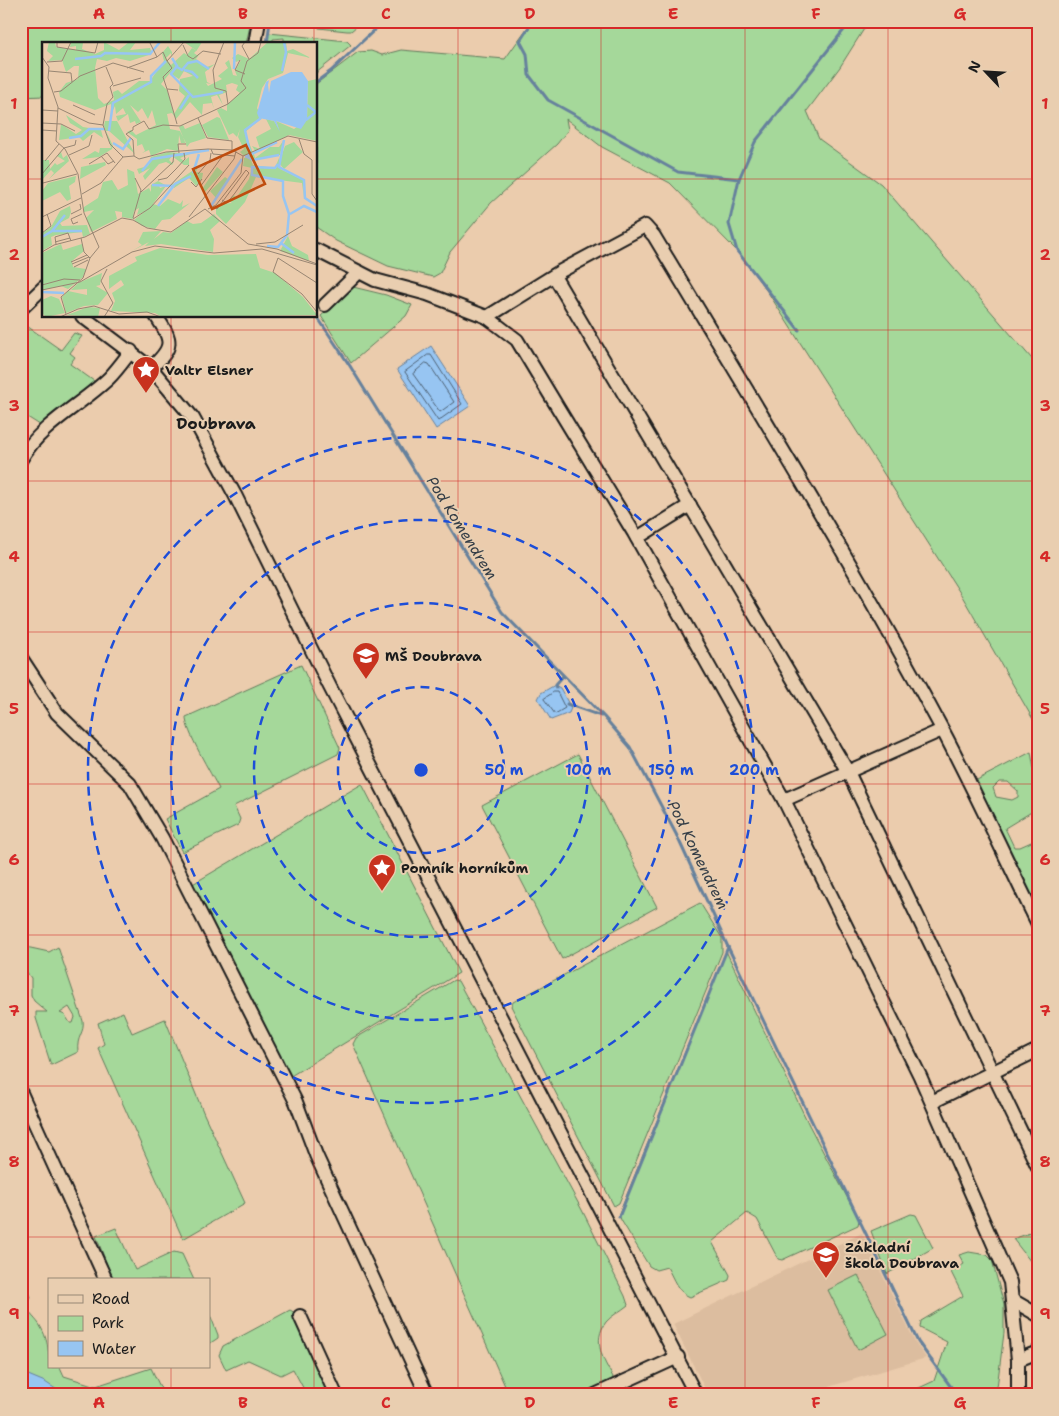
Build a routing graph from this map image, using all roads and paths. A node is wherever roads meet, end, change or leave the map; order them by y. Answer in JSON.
{"nodes":[{"id":1,"x":259,"y":21,"type":"edge"},
{"id":2,"x":255,"y":42,"type":"edge"},
{"id":3,"x":318,"y":251,"type":"edge"},
{"id":4,"x":359,"y":272,"type":"junction"},
{"id":5,"x":554,"y":276,"type":"junction"},
{"id":6,"x":42,"y":289,"type":"edge"},
{"id":7,"x":326,"y":305,"type":"dead end"},
{"id":8,"x":21,"y":309,"type":"edge"},
{"id":9,"x":487,"y":317,"type":"junction"},
{"id":10,"x":85,"y":318,"type":"edge"},
{"id":11,"x":157,"y":318,"type":"edge"},
{"id":12,"x":130,"y":351,"type":"junction"},
{"id":13,"x":151,"y":368,"type":"junction"},
{"id":14,"x":21,"y":459,"type":"edge"},
{"id":15,"x":690,"y":505,"type":"junction"},
{"id":16,"x":637,"y":538,"type":"junction"},
{"id":17,"x":21,"y":658,"type":"edge"},
{"id":18,"x":942,"y":730,"type":"junction"},
{"id":19,"x":848,"y":772,"type":"junction"},
{"id":20,"x":784,"y":800,"type":"junction"},
{"id":21,"x":1038,"y":924,"type":"edge"},
{"id":22,"x":1038,"y":1050,"type":"edge"},
{"id":23,"x":993,"y":1073,"type":"junction"},
{"id":24,"x":21,"y":1093,"type":"edge"},
{"id":25,"x":932,"y":1102,"type":"junction"},
{"id":26,"x":1038,"y":1166,"type":"edge"},
{"id":27,"x":105,"y":1278,"type":"edge"},
{"id":28,"x":1012,"y":1300,"type":"junction"},
{"id":29,"x":1038,"y":1315,"type":"edge"},
{"id":30,"x":300,"y":1316,"type":"dead end"},
{"id":31,"x":1038,"y":1352,"type":"edge"},
{"id":32,"x":678,"y":1357,"type":"junction"},
{"id":33,"x":1018,"y":1360,"type":"junction"},
{"id":34,"x":336,"y":1395,"type":"edge"},
{"id":35,"x":428,"y":1395,"type":"edge"},
{"id":36,"x":594,"y":1395,"type":"edge"},
{"id":37,"x":696,"y":1395,"type":"edge"},
{"id":38,"x":1018,"y":1395,"type":"edge"}],
"edges":[{"from":1,"to":2,"type":"street"},
{"from":3,"to":4,"type":"street"},
{"from":4,"to":7,"type":"street"},
{"from":4,"to":9,"type":"street"},
{"from":5,"to":9,"type":"street"},
{"from":5,"to":15,"type":"street"},
{"from":5,"to":18,"type":"street"},
{"from":6,"to":8,"type":"street"},
{"from":9,"to":16,"type":"street"},
{"from":10,"to":12,"type":"street"},
{"from":11,"to":13,"type":"street"},
{"from":12,"to":13,"type":"street"},
{"from":12,"to":14,"type":"street"},
{"from":13,"to":32,"type":"street"},
{"from":15,"to":16,"type":"street"},
{"from":15,"to":19,"type":"street"},
{"from":16,"to":20,"type":"street"},
{"from":17,"to":35,"type":"street"},
{"from":18,"to":19,"type":"street"},
{"from":18,"to":21,"type":"street"},
{"from":19,"to":20,"type":"street"},
{"from":19,"to":23,"type":"street"},
{"from":20,"to":25,"type":"street"},
{"from":22,"to":23,"type":"street"},
{"from":23,"to":25,"type":"street"},
{"from":23,"to":26,"type":"street"},
{"from":24,"to":27,"type":"street"},
{"from":25,"to":28,"type":"street"},
{"from":28,"to":29,"type":"street"},
{"from":28,"to":33,"type":"street"},
{"from":30,"to":34,"type":"street"},
{"from":31,"to":33,"type":"street"},
{"from":32,"to":36,"type":"street"},
{"from":32,"to":37,"type":"street"},
{"from":33,"to":38,"type":"street"}]}
